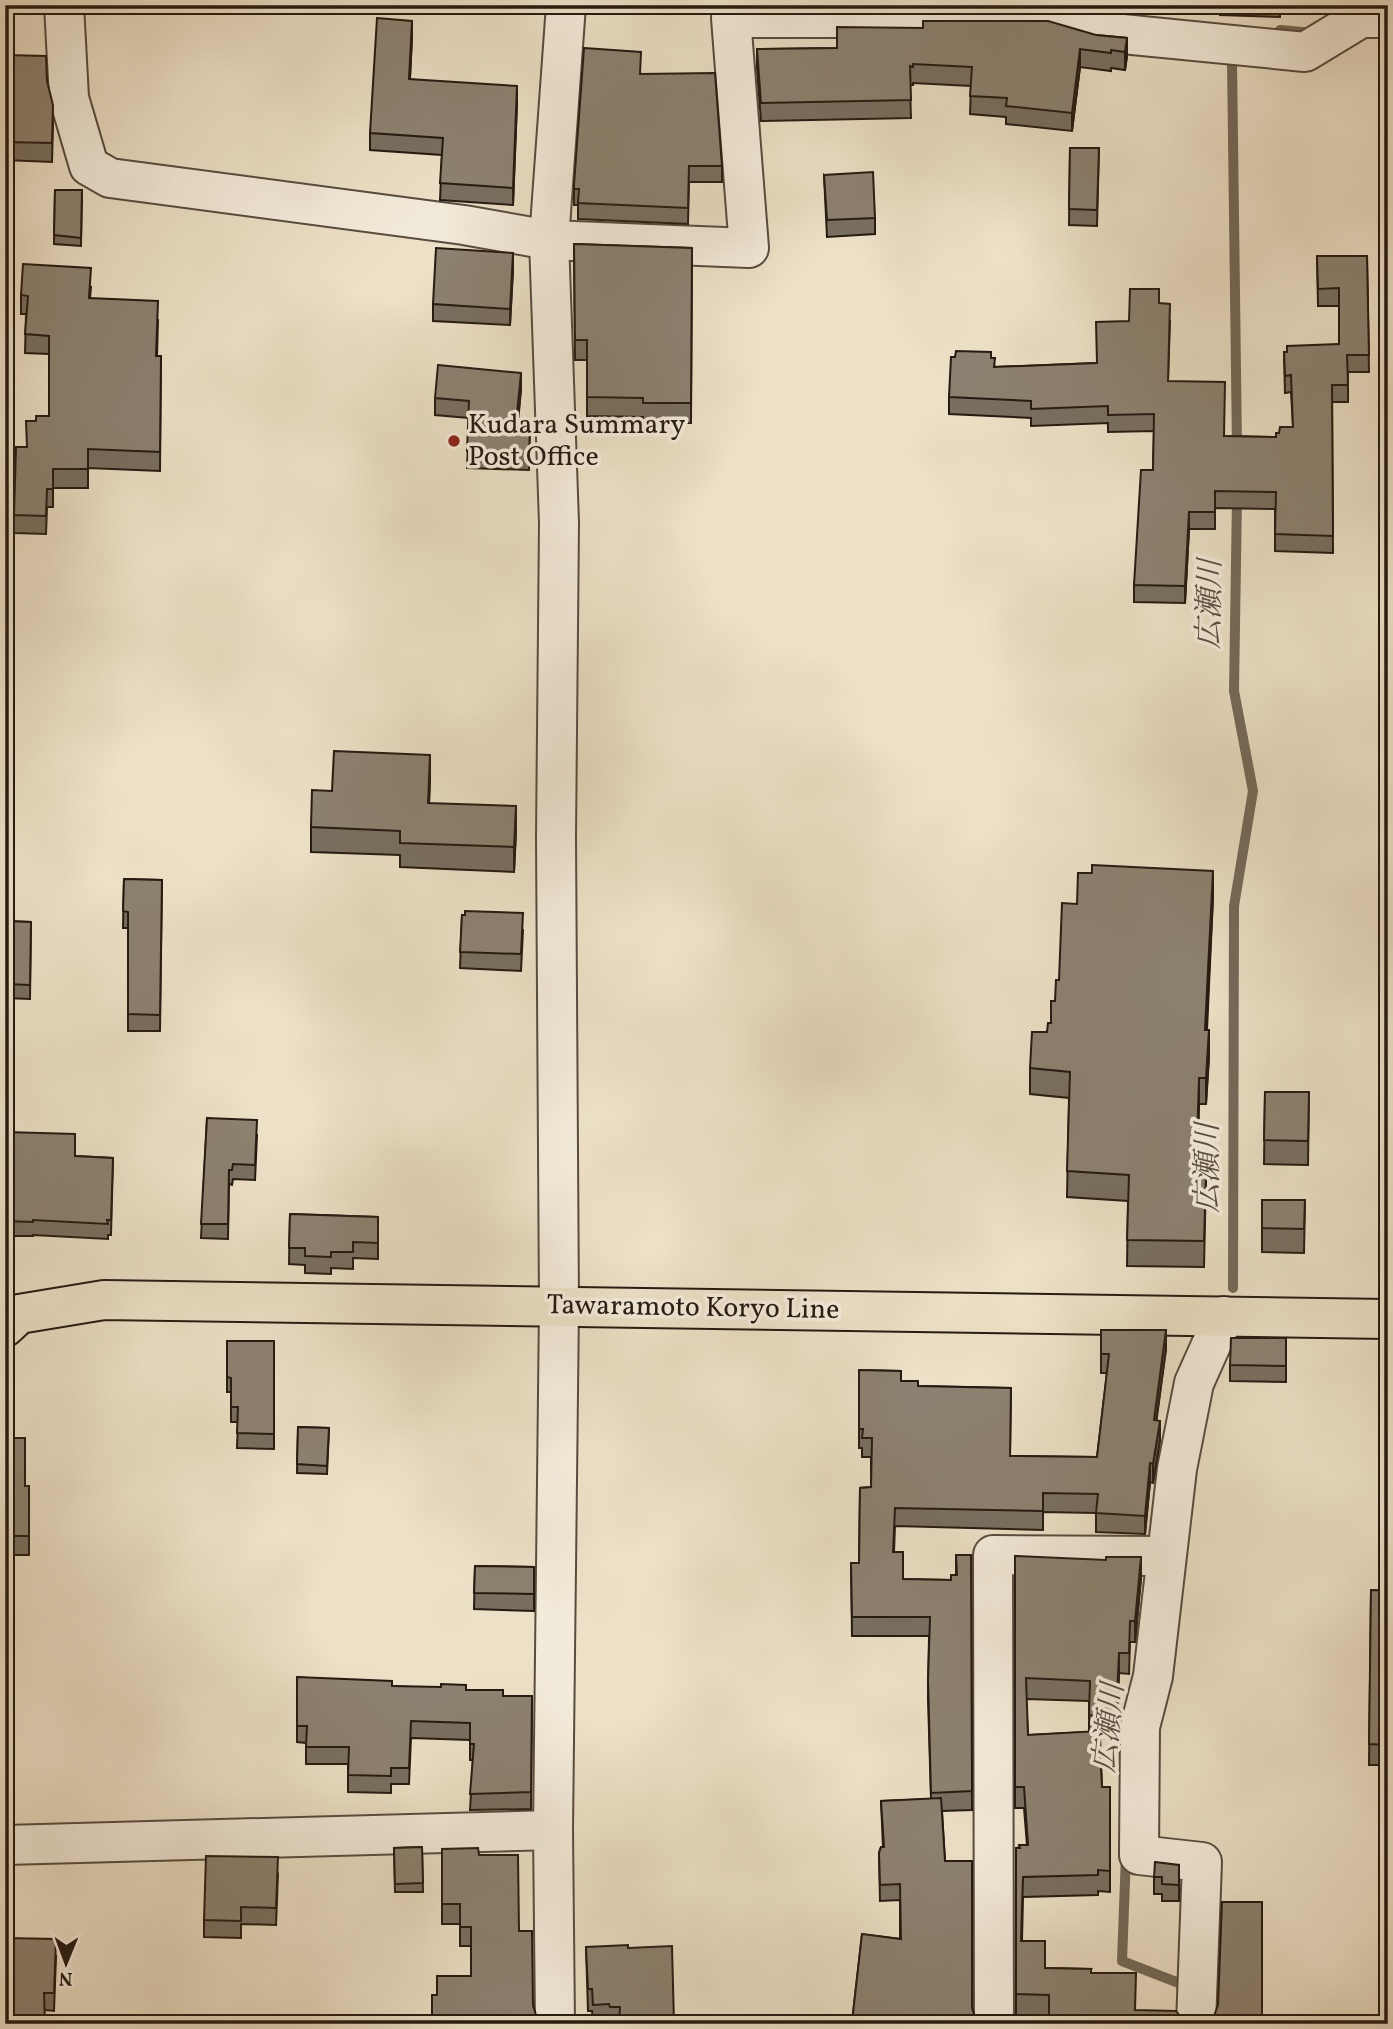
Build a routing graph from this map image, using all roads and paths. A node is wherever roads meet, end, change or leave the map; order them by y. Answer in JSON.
{"nodes":[{"id":1,"x":64,"y":5,"type":"edge"},
{"id":2,"x":566,"y":5,"type":"edge"},
{"id":3,"x":867,"y":12,"type":"edge"},
{"id":4,"x":1388,"y":18,"type":"edge"},
{"id":5,"x":549,"y":240,"type":"junction"},
{"id":6,"x":559,"y":1306,"type":"junction"},
{"id":7,"x":1224,"y":1317,"type":"junction"},
{"id":8,"x":1388,"y":1319,"type":"edge"},
{"id":9,"x":5,"y":1327,"type":"edge"},
{"id":10,"x":1156,"y":1557,"type":"junction"},
{"id":11,"x":554,"y":1830,"type":"junction"},
{"id":12,"x":5,"y":1845,"type":"edge"},
{"id":13,"x":555,"y":2024,"type":"edge"},
{"id":14,"x":994,"y":2024,"type":"edge"},
{"id":15,"x":1196,"y":2024,"type":"edge"}],
"edges":[{"from":1,"to":5,"type":"street"},
{"from":2,"to":5,"type":"street"},
{"from":3,"to":4,"type":"street"},
{"from":3,"to":5,"type":"street"},
{"from":5,"to":6,"type":"street"},
{"from":6,"to":7,"type":"main road","name":"Tawaramoto Koryo Line"},
{"from":6,"to":9,"type":"main road","name":"Tawaramoto Koryo Line"},
{"from":6,"to":11,"type":"street"},
{"from":7,"to":8,"type":"main road","name":"Tawaramoto Koryo Line"},
{"from":7,"to":10,"type":"street"},
{"from":10,"to":14,"type":"street"},
{"from":10,"to":15,"type":"street"},
{"from":11,"to":12,"type":"street"},
{"from":11,"to":13,"type":"street"}]}
